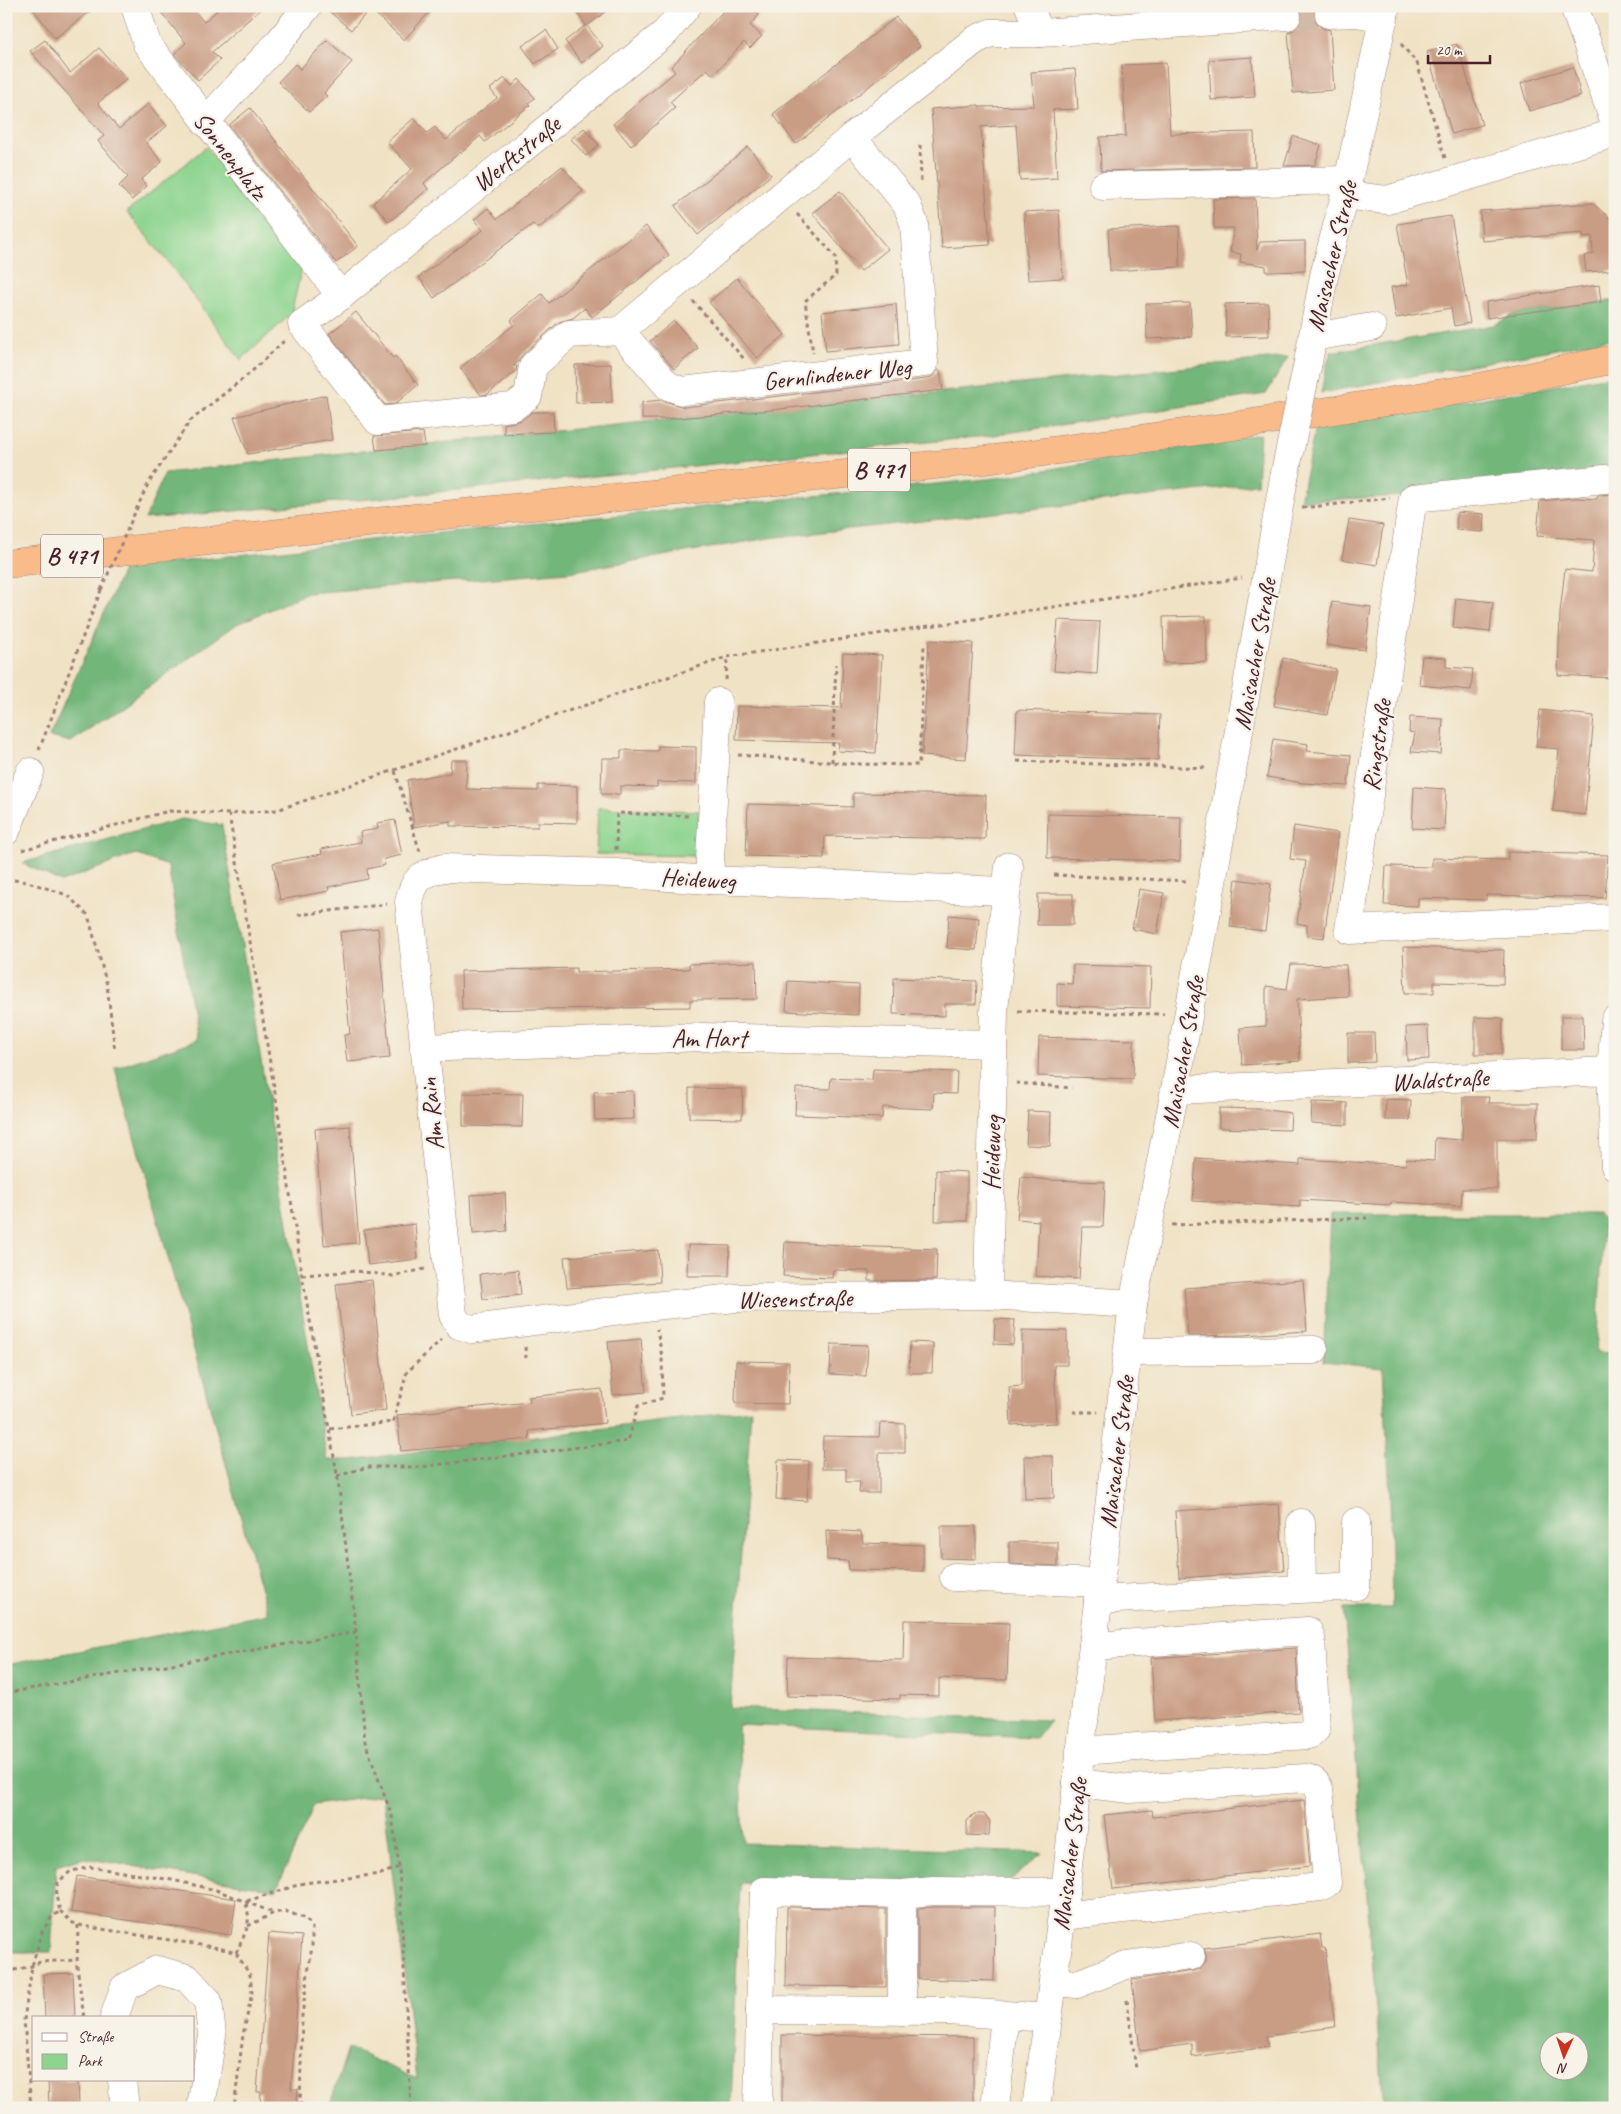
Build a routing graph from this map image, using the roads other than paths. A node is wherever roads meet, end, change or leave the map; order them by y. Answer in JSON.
{"nodes":[{"id":1,"x":135,"y":6,"type":"edge"},
{"id":2,"x":308,"y":6,"type":"edge"},
{"id":3,"x":686,"y":6,"type":"edge"},
{"id":4,"x":1029,"y":6,"type":"edge"},
{"id":5,"x":1574,"y":6,"type":"edge"},
{"id":6,"x":1329,"y":14,"type":"tunnel mouth"},
{"id":7,"x":1287,"y":16,"type":"tunnel mouth"},
{"id":8,"x":1383,"y":21,"type":"edge"},
{"id":9,"x":1040,"y":33,"type":"junction"},
{"id":10,"x":205,"y":122,"type":"junction"},
{"id":11,"x":1615,"y":124,"type":"edge"},
{"id":12,"x":1615,"y":133,"type":"edge"},
{"id":13,"x":852,"y":137,"type":"junction"},
{"id":14,"x":1103,"y":186,"type":"dead end"},
{"id":15,"x":1347,"y":188,"type":"junction"},
{"id":16,"x":341,"y":296,"type":"junction"},
{"id":17,"x":1372,"y":327,"type":"dead end"},
{"id":18,"x":620,"y":331,"type":"junction"},
{"id":19,"x":1310,"y":350,"type":"junction"},
{"id":20,"x":1615,"y":359,"type":"edge"},
{"id":21,"x":1615,"y":478,"type":"edge"},
{"id":22,"x":6,"y":564,"type":"edge"},
{"id":23,"x":718,"y":702,"type":"dead end"},
{"id":24,"x":30,"y":772,"type":"road end"},
{"id":25,"x":11,"y":841,"type":"edge"},
{"id":26,"x":709,"y":880,"type":"junction"},
{"id":27,"x":409,"y":902,"type":"joint"},
{"id":28,"x":1615,"y":918,"type":"edge"},
{"id":29,"x":1615,"y":1020,"type":"edge"},
{"id":30,"x":993,"y":1044,"type":"junction"},
{"id":31,"x":424,"y":1048,"type":"junction"},
{"id":32,"x":1611,"y":1071,"type":"junction"},
{"id":33,"x":1175,"y":1090,"type":"junction"},
{"id":34,"x":1615,"y":1166,"type":"edge"},
{"id":35,"x":988,"y":1295,"type":"junction"},
{"id":36,"x":1133,"y":1304,"type":"junction"},
{"id":37,"x":459,"y":1325,"type":"joint"},
{"id":38,"x":1314,"y":1350,"type":"dead end"},
{"id":39,"x":1128,"y":1352,"type":"junction"},
{"id":40,"x":1356,"y":1522,"type":"dead end"},
{"id":41,"x":1301,"y":1523,"type":"dead end"},
{"id":42,"x":954,"y":1577,"type":"dead end"},
{"id":43,"x":1302,"y":1588,"type":"junction"},
{"id":44,"x":1099,"y":1591,"type":"junction"},
{"id":45,"x":1093,"y":1646,"type":"junction"},
{"id":46,"x":1080,"y":1751,"type":"junction"},
{"id":47,"x":1077,"y":1784,"type":"junction"},
{"id":48,"x":902,"y":1894,"type":"junction"},
{"id":49,"x":1064,"y":1904,"type":"junction"},
{"id":50,"x":1191,"y":1956,"type":"dead end"},
{"id":51,"x":1053,"y":1982,"type":"junction"},
{"id":52,"x":760,"y":2010,"type":"junction"},
{"id":53,"x":902,"y":2011,"type":"junction"},
{"id":54,"x":115,"y":2016,"type":"edge"},
{"id":55,"x":1005,"y":2016,"type":"junction"},
{"id":56,"x":1048,"y":2018,"type":"junction"},
{"id":57,"x":122,"y":2082,"type":"edge"},
{"id":58,"x":125,"y":2108,"type":"edge"},
{"id":59,"x":201,"y":2108,"type":"edge"},
{"id":60,"x":758,"y":2108,"type":"edge"},
{"id":61,"x":995,"y":2108,"type":"edge"},
{"id":62,"x":1036,"y":2108,"type":"edge"}],
"edges":[{"from":1,"to":10,"type":"street","name":"Sonnenplatz"},
{"from":2,"to":10,"type":"street"},
{"from":3,"to":16,"type":"street","name":"Werftstraße"},
{"from":4,"to":9,"type":"street"},
{"from":5,"to":11,"type":"street"},
{"from":6,"to":8,"type":"street"},
{"from":7,"to":9,"type":"street"},
{"from":8,"to":15,"type":"street","name":"Maisacher Straße"},
{"from":9,"to":13,"type":"street"},
{"from":10,"to":16,"type":"street","name":"Sonnenplatz"},
{"from":12,"to":15,"type":"street"},
{"from":13,"to":18,"type":"street"},
{"from":13,"to":18,"type":"street","name":"Gernlindener Weg"},
{"from":14,"to":15,"type":"street"},
{"from":15,"to":19,"type":"street","name":"Maisacher Straße"},
{"from":16,"to":18,"type":"street","name":"Werftstraße"},
{"from":17,"to":19,"type":"street"},
{"from":19,"to":33,"type":"street","name":"Maisacher Straße","bridge":true},
{"from":20,"to":22,"type":"highway","number":"B 471"},
{"from":21,"to":28,"type":"street","name":"Ringstraße"},
{"from":23,"to":26,"type":"street"},
{"from":24,"to":25,"type":"street"},
{"from":26,"to":27,"type":"street","name":"Heideweg"},
{"from":26,"to":30,"type":"street","name":"Heideweg"},
{"from":27,"to":31,"type":"street","name":"Am Rain"},
{"from":29,"to":32,"type":"street"},
{"from":30,"to":31,"type":"street","name":"Am Hart"},
{"from":30,"to":35,"type":"street","name":"Heideweg"},
{"from":31,"to":37,"type":"street","name":"Am Rain"},
{"from":32,"to":33,"type":"street","name":"Waldstraße"},
{"from":32,"to":34,"type":"street"},
{"from":33,"to":36,"type":"street","name":"Maisacher Straße"},
{"from":35,"to":36,"type":"street","name":"Wiesenstraße"},
{"from":35,"to":37,"type":"street","name":"Wiesenstraße"},
{"from":36,"to":39,"type":"street","name":"Maisacher Straße"},
{"from":38,"to":39,"type":"street"},
{"from":39,"to":44,"type":"street","name":"Maisacher Straße"},
{"from":40,"to":43,"type":"street"},
{"from":41,"to":43,"type":"street"},
{"from":42,"to":44,"type":"street"},
{"from":43,"to":44,"type":"street"},
{"from":44,"to":45,"type":"street","name":"Maisacher Straße"},
{"from":45,"to":46,"type":"street","name":"Maisacher Straße"},
{"from":45,"to":46,"type":"street"},
{"from":46,"to":47,"type":"street","name":"Maisacher Straße"},
{"from":47,"to":49,"type":"street","name":"Maisacher Straße"},
{"from":47,"to":49,"type":"street"},
{"from":48,"to":49,"type":"street"},
{"from":48,"to":52,"type":"street"},
{"from":48,"to":53,"type":"street"},
{"from":49,"to":51,"type":"street","name":"Maisacher Straße"},
{"from":50,"to":51,"type":"street"},
{"from":51,"to":56,"type":"street","name":"Maisacher Straße"},
{"from":52,"to":53,"type":"street"},
{"from":52,"to":60,"type":"street"},
{"from":53,"to":55,"type":"street"},
{"from":54,"to":59,"type":"street"},
{"from":55,"to":56,"type":"street"},
{"from":55,"to":61,"type":"street"},
{"from":56,"to":62,"type":"street","name":"Maisacher Straße"},
{"from":57,"to":58,"type":"street"}]}
